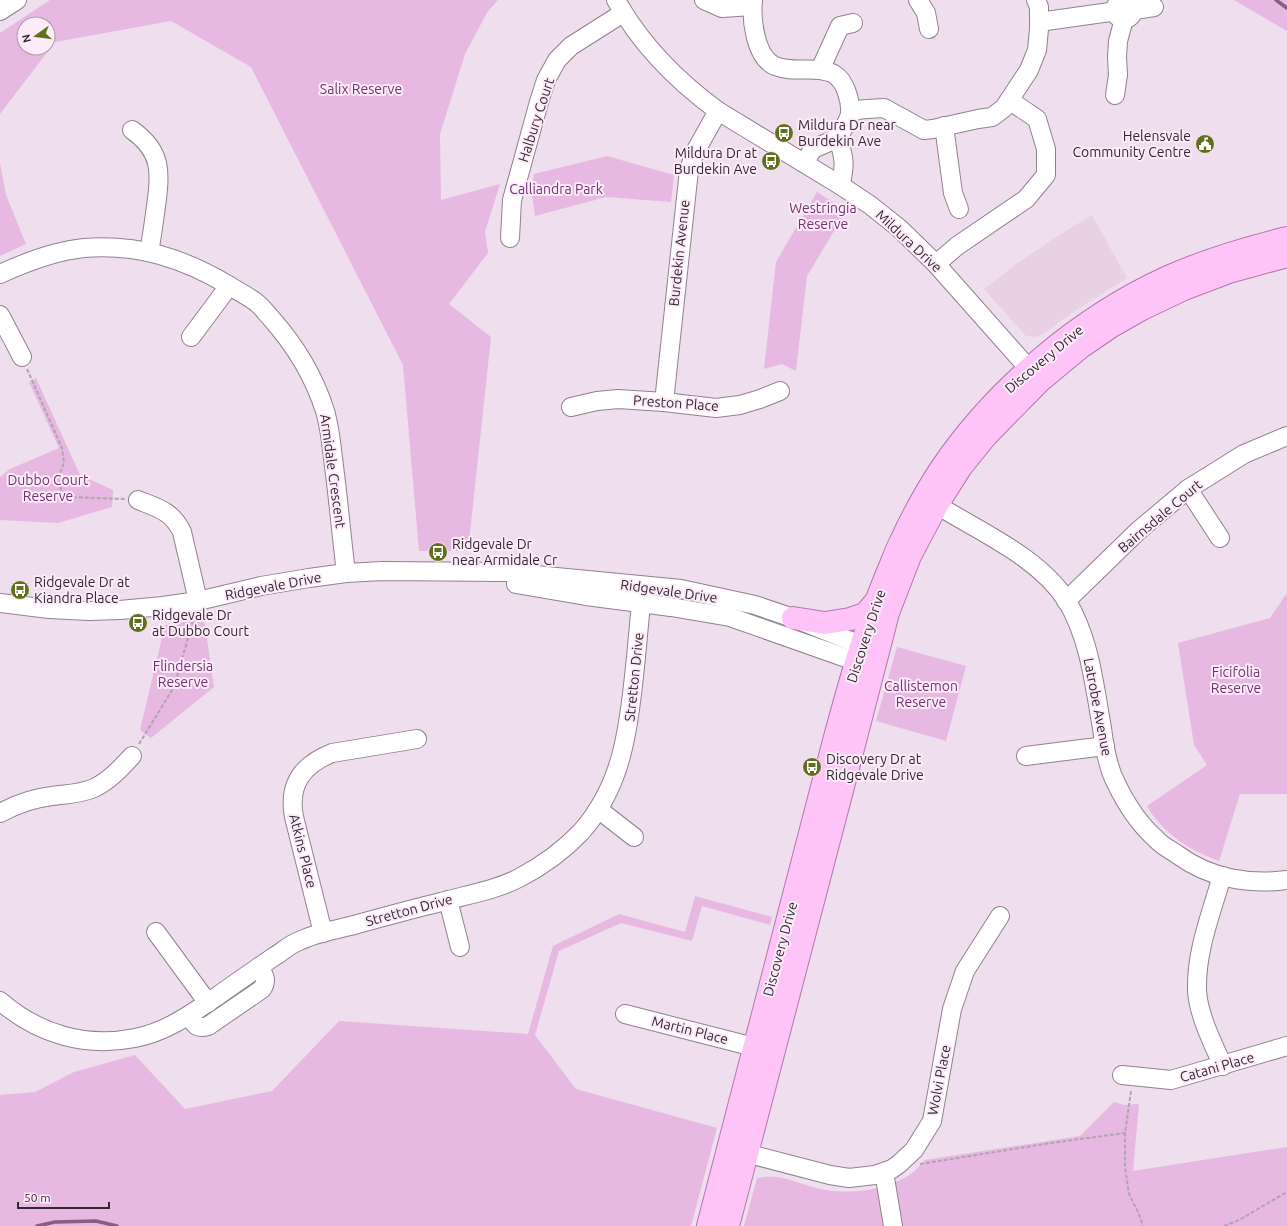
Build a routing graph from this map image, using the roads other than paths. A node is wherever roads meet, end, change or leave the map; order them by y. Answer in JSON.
{"nodes":[{"id":1,"x":16,"y":0,"type":"edge"},
{"id":2,"x":704,"y":0,"type":"edge"},
{"id":3,"x":918,"y":0,"type":"edge"},
{"id":4,"x":1036,"y":0,"type":"edge"},
{"id":5,"x":753,"y":3,"type":"edge"},
{"id":6,"x":620,"y":6,"type":"edge"},
{"id":7,"x":1154,"y":7,"type":"dead end"},
{"id":8,"x":1124,"y":8,"type":"edge"},
{"id":9,"x":0,"y":11,"type":"edge"},
{"id":10,"x":1039,"y":22,"type":"junction"},
{"id":11,"x":853,"y":23,"type":"dead end"},
{"id":12,"x":929,"y":29,"type":"dead end"},
{"id":13,"x":820,"y":70,"type":"junction"},
{"id":14,"x":1115,"y":95,"type":"dead end"},
{"id":15,"x":1009,"y":100,"type":"junction"},
{"id":16,"x":718,"y":111,"type":"junction"},
{"id":17,"x":850,"y":114,"type":"junction"},
{"id":18,"x":944,"y":126,"type":"junction"},
{"id":19,"x":132,"y":130,"type":"dead end"},
{"id":20,"x":838,"y":138,"type":"junction"},
{"id":21,"x":804,"y":163,"type":"junction"},
{"id":22,"x":840,"y":185,"type":"junction"},
{"id":23,"x":959,"y":209,"type":"dead end"},
{"id":24,"x":510,"y":238,"type":"dead end"},
{"id":25,"x":1287,"y":238,"type":"edge"},
{"id":26,"x":149,"y":252,"type":"junction"},
{"id":27,"x":1287,"y":256,"type":"edge"},
{"id":28,"x":936,"y":264,"type":"junction"},
{"id":29,"x":0,"y":274,"type":"edge"},
{"id":30,"x":229,"y":286,"type":"junction"},
{"id":31,"x":0,"y":315,"type":"edge"},
{"id":32,"x":191,"y":338,"type":"dead end"},
{"id":33,"x":22,"y":357,"type":"road end"},
{"id":34,"x":1034,"y":375,"type":"junction"},
{"id":35,"x":780,"y":391,"type":"dead end"},
{"id":36,"x":664,"y":402,"type":"junction"},
{"id":37,"x":571,"y":407,"type":"dead end"},
{"id":38,"x":1287,"y":436,"type":"edge"},
{"id":39,"x":1188,"y":489,"type":"junction"},
{"id":40,"x":138,"y":500,"type":"road end"},
{"id":41,"x":930,"y":501,"type":"junction"},
{"id":42,"x":1220,"y":538,"type":"dead end"},
{"id":43,"x":346,"y":573,"type":"junction"},
{"id":44,"x":642,"y":595,"type":"junction"},
{"id":45,"x":198,"y":601,"type":"junction"},
{"id":46,"x":876,"y":601,"type":"junction"},
{"id":47,"x":1066,"y":601,"type":"junction"},
{"id":48,"x":0,"y":603,"type":"edge"},
{"id":49,"x":793,"y":618,"type":"junction"},
{"id":50,"x":867,"y":656,"type":"junction"},
{"id":51,"x":417,"y":739,"type":"dead end"},
{"id":52,"x":1105,"y":746,"type":"junction"},
{"id":53,"x":132,"y":756,"type":"road end"},
{"id":54,"x":1026,"y":756,"type":"dead end"},
{"id":55,"x":598,"y":809,"type":"junction"},
{"id":56,"x":0,"y":813,"type":"edge"},
{"id":57,"x":634,"y":837,"type":"dead end"},
{"id":58,"x":1222,"y":876,"type":"junction"},
{"id":59,"x":1287,"y":880,"type":"edge"},
{"id":60,"x":448,"y":900,"type":"junction"},
{"id":61,"x":1000,"y":916,"type":"dead end"},
{"id":62,"x":156,"y":932,"type":"dead end"},
{"id":63,"x":323,"y":933,"type":"junction"},
{"id":64,"x":460,"y":947,"type":"dead end"},
{"id":65,"x":259,"y":967,"type":"junction"},
{"id":66,"x":0,"y":1001,"type":"edge"},
{"id":67,"x":208,"y":1003,"type":"junction"},
{"id":68,"x":626,"y":1014,"type":"dead end"},
{"id":69,"x":189,"y":1016,"type":"junction"},
{"id":70,"x":1287,"y":1046,"type":"edge"},
{"id":71,"x":754,"y":1047,"type":"junction"},
{"id":72,"x":1223,"y":1066,"type":"junction"},
{"id":73,"x":1127,"y":1076,"type":"road end"},
{"id":74,"x":738,"y":1151,"type":"junction"},
{"id":75,"x":891,"y":1168,"type":"junction"},
{"id":76,"x":895,"y":1220,"type":"edge"},
{"id":77,"x":708,"y":1226,"type":"edge"},
{"id":78,"x":728,"y":1226,"type":"edge"}],
"edges":[{"from":1,"to":9,"type":"street"},
{"from":2,"to":5,"type":"street"},
{"from":3,"to":12,"type":"street"},
{"from":4,"to":10,"type":"street"},
{"from":5,"to":13,"type":"street"},
{"from":6,"to":16,"type":"street","name":"Mildura Drive"},
{"from":6,"to":24,"type":"street","name":"Halbury Court"},
{"from":7,"to":8,"type":"street"},
{"from":8,"to":10,"type":"street"},
{"from":8,"to":14,"type":"street"},
{"from":10,"to":15,"type":"street"},
{"from":11,"to":13,"type":"street"},
{"from":13,"to":17,"type":"street"},
{"from":15,"to":18,"type":"street"},
{"from":15,"to":28,"type":"street"},
{"from":16,"to":21,"type":"street","name":"Mildura Drive"},
{"from":16,"to":36,"type":"street","name":"Burdekin Avenue"},
{"from":17,"to":18,"type":"street"},
{"from":17,"to":20,"type":"street"},
{"from":18,"to":23,"type":"street"},
{"from":19,"to":26,"type":"street"},
{"from":20,"to":21,"type":"street"},
{"from":20,"to":22,"type":"street"},
{"from":21,"to":22,"type":"street","name":"Mildura Drive"},
{"from":22,"to":28,"type":"street","name":"Mildura Drive"},
{"from":25,"to":34,"type":"main road","name":"Discovery Drive"},
{"from":26,"to":29,"type":"street","name":"Armidale Crescent"},
{"from":26,"to":30,"type":"street","name":"Armidale Crescent"},
{"from":27,"to":34,"type":"main road","name":"Discovery Drive"},
{"from":28,"to":34,"type":"street","name":"Mildura Drive"},
{"from":30,"to":32,"type":"street"},
{"from":30,"to":43,"type":"street","name":"Armidale Crescent"},
{"from":31,"to":33,"type":"street"},
{"from":34,"to":41,"type":"main road","name":"Discovery Drive"},
{"from":35,"to":36,"type":"street","name":"Preston Place"},
{"from":36,"to":37,"type":"street","name":"Preston Place"},
{"from":38,"to":39,"type":"street","name":"Bairnsdale Court"},
{"from":39,"to":42,"type":"street"},
{"from":39,"to":47,"type":"street","name":"Bairnsdale Court"},
{"from":40,"to":45,"type":"street"},
{"from":41,"to":46,"type":"main road","name":"Discovery Drive"},
{"from":41,"to":47,"type":"street","name":"Latrobe Avenue"},
{"from":41,"to":50,"type":"main road","name":"Discovery Drive"},
{"from":43,"to":44,"type":"street","name":"Ridgevale Drive"},
{"from":43,"to":45,"type":"street","name":"Ridgevale Drive"},
{"from":44,"to":49,"type":"street","name":"Ridgevale Drive"},
{"from":44,"to":50,"type":"street","name":"Ridgevale Drive"},
{"from":44,"to":55,"type":"street","name":"Stretton Drive"},
{"from":45,"to":48,"type":"street","name":"Ridgevale Drive"},
{"from":46,"to":49,"type":"main road"},
{"from":46,"to":50,"type":"main road","name":"Discovery Drive"},
{"from":47,"to":52,"type":"street","name":"Latrobe Avenue"},
{"from":49,"to":50,"type":"street","name":"Ridgevale Drive"},
{"from":50,"to":71,"type":"main road","name":"Discovery Drive"},
{"from":50,"to":74,"type":"main road","name":"Discovery Drive"},
{"from":51,"to":63,"type":"street","name":"Atkins Place"},
{"from":52,"to":54,"type":"street"},
{"from":52,"to":58,"type":"street","name":"Latrobe Avenue"},
{"from":53,"to":56,"type":"street"},
{"from":55,"to":57,"type":"street"},
{"from":55,"to":60,"type":"street","name":"Stretton Drive"},
{"from":58,"to":59,"type":"street","name":"Latrobe Avenue"},
{"from":58,"to":72,"type":"street"},
{"from":60,"to":63,"type":"street","name":"Stretton Drive"},
{"from":60,"to":64,"type":"street"},
{"from":61,"to":75,"type":"street","name":"Wolvi Place"},
{"from":62,"to":67,"type":"street"},
{"from":63,"to":65,"type":"street","name":"Stretton Drive"},
{"from":65,"to":67,"type":"street","name":"Stretton Drive"},
{"from":65,"to":69,"type":"street"},
{"from":66,"to":69,"type":"street","name":"Stretton Drive"},
{"from":67,"to":69,"type":"street","name":"Stretton Drive"},
{"from":68,"to":71,"type":"street","name":"Martin Place"},
{"from":70,"to":72,"type":"street","name":"Catani Place"},
{"from":71,"to":74,"type":"main road","name":"Discovery Drive"},
{"from":72,"to":73,"type":"street","name":"Catani Place"},
{"from":74,"to":75,"type":"street","name":"Wolvi Place"},
{"from":74,"to":77,"type":"main road","name":"Discovery Drive"},
{"from":74,"to":78,"type":"main road","name":"Discovery Drive"},
{"from":75,"to":76,"type":"street"}]}
